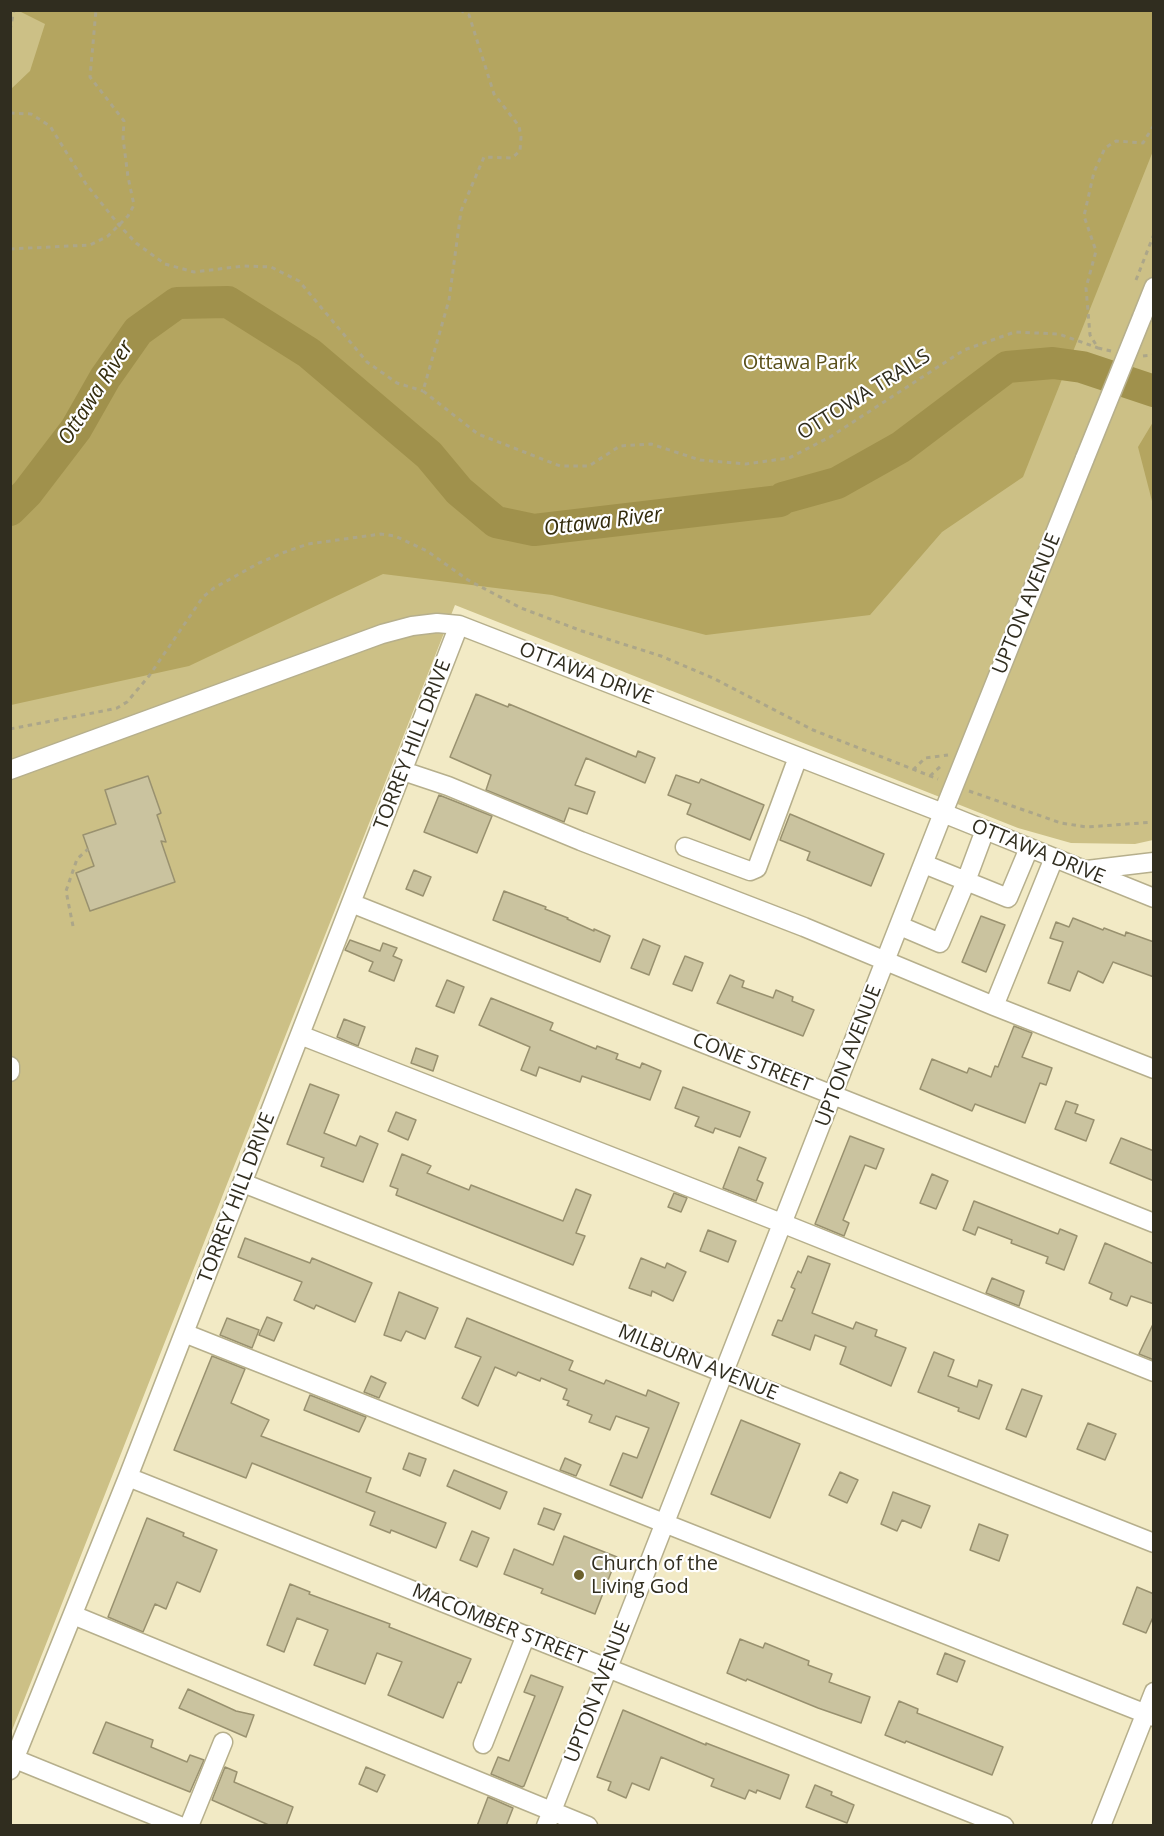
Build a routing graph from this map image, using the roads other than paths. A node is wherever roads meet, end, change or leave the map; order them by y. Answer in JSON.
{"nodes":[{"id":1,"x":1145,"y":284,"type":"edge"},
{"id":2,"x":459,"y":625,"type":"junction"},
{"id":3,"x":798,"y":757,"type":"junction"},
{"id":4,"x":10,"y":770,"type":"edge"},
{"id":5,"x":403,"y":771,"type":"junction"},
{"id":6,"x":943,"y":813,"type":"junction"},
{"id":7,"x":985,"y":830,"type":"junction"},
{"id":8,"x":685,"y":846,"type":"dead end"},
{"id":9,"x":1029,"y":848,"type":"junction"},
{"id":10,"x":1054,"y":858,"type":"junction"},
{"id":11,"x":1154,"y":861,"type":"edge"},
{"id":12,"x":924,"y":864,"type":"junction"},
{"id":13,"x":1085,"y":870,"type":"junction"},
{"id":14,"x":966,"y":881,"type":"junction"},
{"id":15,"x":1154,"y":898,"type":"edge"},
{"id":16,"x":351,"y":903,"type":"junction"},
{"id":17,"x":900,"y":926,"type":"junction"},
{"id":18,"x":886,"y":960,"type":"junction"},
{"id":19,"x":994,"y":1006,"type":"junction"},
{"id":20,"x":300,"y":1035,"type":"junction"},
{"id":21,"x":10,"y":1066,"type":"edge"},
{"id":22,"x":1154,"y":1069,"type":"edge"},
{"id":23,"x":10,"y":1072,"type":"edge"},
{"id":24,"x":834,"y":1095,"type":"junction"},
{"id":25,"x":243,"y":1183,"type":"junction"},
{"id":26,"x":1154,"y":1223,"type":"edge"},
{"id":27,"x":784,"y":1224,"type":"junction"},
{"id":28,"x":184,"y":1334,"type":"junction"},
{"id":29,"x":1154,"y":1372,"type":"edge"},
{"id":30,"x":725,"y":1373,"type":"junction"},
{"id":31,"x":128,"y":1477,"type":"junction"},
{"id":32,"x":665,"y":1523,"type":"junction"},
{"id":33,"x":1154,"y":1543,"type":"edge"},
{"id":34,"x":73,"y":1615,"type":"junction"},
{"id":35,"x":526,"y":1635,"type":"junction"},
{"id":36,"x":608,"y":1668,"type":"junction"},
{"id":37,"x":1154,"y":1692,"type":"edge"},
{"id":38,"x":1149,"y":1715,"type":"edge"},
{"id":39,"x":223,"y":1742,"type":"dead end"},
{"id":40,"x":483,"y":1743,"type":"dead end"},
{"id":41,"x":13,"y":1765,"type":"edge"},
{"id":42,"x":549,"y":1818,"type":"edge"},
{"id":43,"x":180,"y":1826,"type":"edge"},
{"id":44,"x":189,"y":1826,"type":"edge"},
{"id":45,"x":588,"y":1826,"type":"edge"},
{"id":46,"x":1004,"y":1826,"type":"edge"},
{"id":47,"x":1101,"y":1826,"type":"edge"}],
"edges":[{"from":1,"to":6,"type":"street","name":"UPTON AVENUE","bridge":true},
{"from":2,"to":3,"type":"street","name":"OTTAWA DRIVE"},
{"from":2,"to":4,"type":"street","name":"OTTAWA DRIVE"},
{"from":2,"to":5,"type":"street","name":"TORREY HILL DRIVE"},
{"from":3,"to":6,"type":"street","name":"OTTAWA DRIVE"},
{"from":3,"to":8,"type":"street"},
{"from":5,"to":16,"type":"street","name":"TORREY HILL DRIVE"},
{"from":5,"to":18,"type":"street"},
{"from":6,"to":7,"type":"street","name":"OTTAWA DRIVE"},
{"from":6,"to":12,"type":"street","name":"UPTON AVENUE"},
{"from":7,"to":9,"type":"street","name":"OTTAWA DRIVE"},
{"from":7,"to":14,"type":"street"},
{"from":9,"to":10,"type":"street","name":"OTTAWA DRIVE"},
{"from":9,"to":14,"type":"street"},
{"from":10,"to":13,"type":"street","name":"OTTAWA DRIVE"},
{"from":10,"to":19,"type":"street"},
{"from":11,"to":13,"type":"street"},
{"from":12,"to":14,"type":"street"},
{"from":12,"to":17,"type":"street","name":"UPTON AVENUE"},
{"from":13,"to":15,"type":"street","name":"OTTAWA DRIVE"},
{"from":14,"to":17,"type":"street"},
{"from":16,"to":20,"type":"street","name":"TORREY HILL DRIVE"},
{"from":16,"to":24,"type":"street","name":"CONE STREET"},
{"from":17,"to":18,"type":"street","name":"UPTON AVENUE"},
{"from":18,"to":19,"type":"street"},
{"from":18,"to":24,"type":"street","name":"UPTON AVENUE"},
{"from":19,"to":22,"type":"street"},
{"from":20,"to":25,"type":"street","name":"TORREY HILL DRIVE"},
{"from":20,"to":27,"type":"street"},
{"from":21,"to":23,"type":"street"},
{"from":24,"to":26,"type":"street","name":"CONE STREET"},
{"from":24,"to":27,"type":"street","name":"UPTON AVENUE"},
{"from":25,"to":28,"type":"street","name":"TORREY HILL DRIVE"},
{"from":25,"to":30,"type":"street","name":"MILBURN AVENUE"},
{"from":27,"to":29,"type":"street"},
{"from":27,"to":30,"type":"street","name":"UPTON AVENUE"},
{"from":28,"to":31,"type":"street","name":"TORREY HILL DRIVE"},
{"from":28,"to":32,"type":"street"},
{"from":30,"to":32,"type":"street","name":"UPTON AVENUE"},
{"from":30,"to":33,"type":"street","name":"MILBURN AVENUE"},
{"from":31,"to":34,"type":"street","name":"TORREY HILL DRIVE"},
{"from":31,"to":35,"type":"street","name":"MACOMBER STREET"},
{"from":32,"to":36,"type":"street","name":"UPTON AVENUE"},
{"from":32,"to":38,"type":"street"},
{"from":34,"to":41,"type":"street","name":"TORREY HILL DRIVE"},
{"from":34,"to":42,"type":"street"},
{"from":35,"to":36,"type":"street","name":"MACOMBER STREET"},
{"from":35,"to":40,"type":"street"},
{"from":36,"to":42,"type":"street","name":"UPTON AVENUE"},
{"from":36,"to":46,"type":"street","name":"MACOMBER STREET"},
{"from":37,"to":38,"type":"street"},
{"from":38,"to":47,"type":"street"},
{"from":39,"to":44,"type":"street"},
{"from":41,"to":43,"type":"street"},
{"from":42,"to":45,"type":"street"}]}
